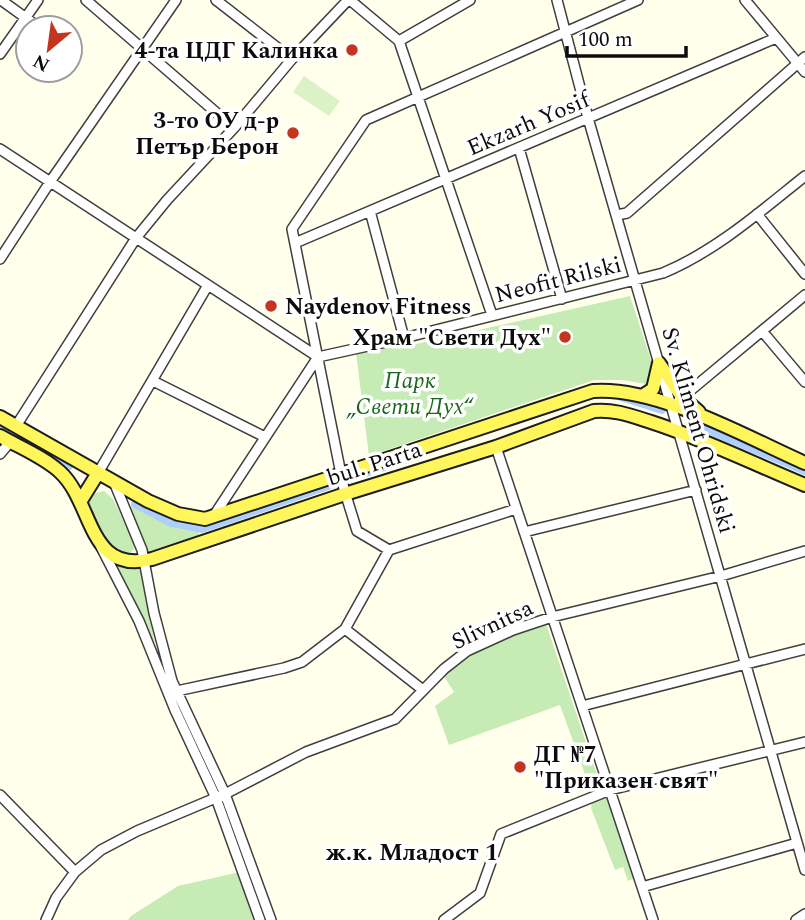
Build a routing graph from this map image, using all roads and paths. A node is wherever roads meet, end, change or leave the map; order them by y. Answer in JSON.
{"nodes":[{"id":1,"x":1,"y":0,"type":"edge"},
{"id":2,"x":86,"y":0,"type":"edge"},
{"id":3,"x":176,"y":0,"type":"edge"},
{"id":4,"x":216,"y":0,"type":"edge"},
{"id":5,"x":349,"y":0,"type":"edge"},
{"id":6,"x":470,"y":0,"type":"edge"},
{"id":7,"x":557,"y":0,"type":"edge"},
{"id":8,"x":638,"y":0,"type":"edge"},
{"id":9,"x":745,"y":0,"type":"edge"},
{"id":10,"x":20,"y":14,"type":"edge"},
{"id":11,"x":566,"y":30,"type":"junction"},
{"id":12,"x":14,"y":35,"type":"edge"},
{"id":13,"x":776,"y":38,"type":"junction"},
{"id":14,"x":400,"y":41,"type":"junction"},
{"id":15,"x":142,"y":49,"type":"junction"},
{"id":16,"x":0,"y":54,"type":"edge"},
{"id":17,"x":292,"y":59,"type":"junction"},
{"id":18,"x":801,"y":60,"type":"edge"},
{"id":19,"x":805,"y":72,"type":"edge"},
{"id":20,"x":418,"y":96,"type":"junction"},
{"id":21,"x":588,"y":118,"type":"junction"},
{"id":22,"x":234,"y":128,"type":"junction"},
{"id":23,"x":519,"y":148,"type":"junction"},
{"id":24,"x":0,"y":149,"type":"edge"},
{"id":25,"x":805,"y":176,"type":"edge"},
{"id":26,"x":446,"y":179,"type":"junction"},
{"id":27,"x":50,"y":182,"type":"junction"},
{"id":28,"x":370,"y":211,"type":"junction"},
{"id":29,"x":757,"y":214,"type":"junction"},
{"id":30,"x":617,"y":215,"type":"junction"},
{"id":31,"x":136,"y":238,"type":"junction"},
{"id":32,"x":295,"y":243,"type":"junction"},
{"id":33,"x":0,"y":259,"type":"edge"},
{"id":34,"x":805,"y":274,"type":"edge"},
{"id":35,"x":636,"y":280,"type":"junction"},
{"id":36,"x":208,"y":285,"type":"junction"},
{"id":37,"x":805,"y":295,"type":"edge"},
{"id":38,"x":562,"y":299,"type":"junction"},
{"id":39,"x":492,"y":315,"type":"junction"},
{"id":40,"x":762,"y":331,"type":"junction"},
{"id":41,"x":404,"y":338,"type":"junction"},
{"id":42,"x":318,"y":357,"type":"junction"},
{"id":43,"x":659,"y":363,"type":"junction"},
{"id":44,"x":153,"y":381,"type":"junction"},
{"id":45,"x":805,"y":382,"type":"edge"},
{"id":46,"x":642,"y":396,"type":"junction"},
{"id":47,"x":677,"y":402,"type":"junction"},
{"id":48,"x":0,"y":417,"type":"edge"},
{"id":49,"x":16,"y":426,"type":"junction"},
{"id":50,"x":679,"y":431,"type":"junction"},
{"id":51,"x":265,"y":438,"type":"junction"},
{"id":52,"x":5,"y":439,"type":"edge"},
{"id":53,"x":496,"y":447,"type":"junction"},
{"id":54,"x":0,"y":454,"type":"edge"},
{"id":55,"x":805,"y":463,"type":"edge"},
{"id":56,"x":98,"y":473,"type":"junction"},
{"id":57,"x":114,"y":482,"type":"junction"},
{"id":58,"x":343,"y":484,"type":"junction"},
{"id":59,"x":805,"y":485,"type":"edge"},
{"id":60,"x":88,"y":490,"type":"junction"},
{"id":61,"x":696,"y":490,"type":"junction"},
{"id":62,"x":80,"y":502,"type":"junction"},
{"id":63,"x":516,"y":509,"type":"junction"},
{"id":64,"x":212,"y":518,"type":"junction"},
{"id":65,"x":524,"y":532,"type":"junction"},
{"id":66,"x":99,"y":543,"type":"junction"},
{"id":67,"x":390,"y":550,"type":"junction"},
{"id":68,"x":805,"y":551,"type":"edge"},
{"id":69,"x":145,"y":561,"type":"junction"},
{"id":70,"x":721,"y":576,"type":"junction"},
{"id":71,"x":552,"y":617,"type":"junction"},
{"id":72,"x":345,"y":629,"type":"junction"},
{"id":73,"x":805,"y":649,"type":"edge"},
{"id":74,"x":746,"y":664,"type":"junction"},
{"id":75,"x":423,"y":690,"type":"junction"},
{"id":76,"x":172,"y":692,"type":"junction"},
{"id":77,"x":582,"y":706,"type":"junction"},
{"id":78,"x":805,"y":742,"type":"edge"},
{"id":79,"x":771,"y":750,"type":"junction"},
{"id":80,"x":610,"y":790,"type":"junction"},
{"id":81,"x":0,"y":795,"type":"edge"},
{"id":82,"x":220,"y":796,"type":"junction"},
{"id":83,"x":797,"y":843,"type":"junction"},
{"id":84,"x":805,"y":870,"type":"edge"},
{"id":85,"x":75,"y":872,"type":"junction"},
{"id":86,"x":642,"y":887,"type":"junction"},
{"id":87,"x":805,"y":914,"type":"edge"},
{"id":88,"x":46,"y":920,"type":"edge"},
{"id":89,"x":260,"y":920,"type":"edge"},
{"id":90,"x":271,"y":920,"type":"edge"},
{"id":91,"x":444,"y":920,"type":"edge"},
{"id":92,"x":653,"y":920,"type":"edge"},
{"id":93,"x":796,"y":920,"type":"edge"}],
"edges":[{"from":1,"to":10,"type":"street"},
{"from":2,"to":15,"type":"street"},
{"from":3,"to":15,"type":"street"},
{"from":4,"to":17,"type":"street"},
{"from":5,"to":14,"type":"street"},
{"from":5,"to":17,"type":"street"},
{"from":6,"to":14,"type":"street"},
{"from":7,"to":11,"type":"street","name":"Sv. Kliment Ohridski"},
{"from":8,"to":11,"type":"street"},
{"from":9,"to":13,"type":"street"},
{"from":11,"to":20,"type":"street"},
{"from":11,"to":21,"type":"street","name":"Sv. Kliment Ohridski"},
{"from":12,"to":16,"type":"street"},
{"from":13,"to":18,"type":"street"},
{"from":13,"to":21,"type":"street","name":"Ekzarh Yosif"},
{"from":14,"to":20,"type":"street"},
{"from":15,"to":22,"type":"street"},
{"from":15,"to":27,"type":"street"},
{"from":17,"to":22,"type":"street"},
{"from":18,"to":19,"type":"street"},
{"from":18,"to":30,"type":"street"},
{"from":20,"to":26,"type":"street"},
{"from":20,"to":32,"type":"street"},
{"from":21,"to":23,"type":"street","name":"Ekzarh Yosif"},
{"from":21,"to":30,"type":"street","name":"Sv. Kliment Ohridski"},
{"from":22,"to":31,"type":"street"},
{"from":23,"to":26,"type":"street","name":"Ekzarh Yosif"},
{"from":23,"to":38,"type":"street"},
{"from":24,"to":27,"type":"street"},
{"from":25,"to":29,"type":"street","name":"Neofit Rilski"},
{"from":26,"to":28,"type":"street","name":"Ekzarh Yosif"},
{"from":26,"to":39,"type":"street"},
{"from":27,"to":31,"type":"street"},
{"from":27,"to":33,"type":"street"},
{"from":28,"to":32,"type":"street","name":"Ekzarh Yosif"},
{"from":28,"to":41,"type":"street"},
{"from":29,"to":34,"type":"street"},
{"from":29,"to":35,"type":"street","name":"Neofit Rilski"},
{"from":30,"to":35,"type":"street","name":"Sv. Kliment Ohridski"},
{"from":31,"to":36,"type":"street"},
{"from":31,"to":49,"type":"street"},
{"from":32,"to":42,"type":"street"},
{"from":35,"to":38,"type":"street","name":"Neofit Rilski"},
{"from":35,"to":43,"type":"street","name":"Sv. Kliment Ohridski"},
{"from":36,"to":42,"type":"street"},
{"from":36,"to":44,"type":"street"},
{"from":37,"to":40,"type":"street"},
{"from":38,"to":39,"type":"street","name":"Neofit Rilski"},
{"from":39,"to":41,"type":"street","name":"Neofit Rilski"},
{"from":40,"to":45,"type":"street"},
{"from":40,"to":47,"type":"street"},
{"from":41,"to":42,"type":"street","name":"Neofit Rilski"},
{"from":42,"to":51,"type":"street"},
{"from":42,"to":58,"type":"street"},
{"from":43,"to":46,"type":"main road"},
{"from":43,"to":47,"type":"main road"},
{"from":44,"to":51,"type":"street"},
{"from":44,"to":56,"type":"street"},
{"from":46,"to":47,"type":"main road","name":"bul. Parta"},
{"from":46,"to":58,"type":"main road","name":"bul. Parta"},
{"from":47,"to":50,"type":"street","name":"Sv. Kliment Ohridski"},
{"from":47,"to":55,"type":"main road"},
{"from":48,"to":49,"type":"main road","name":"bul. Parta"},
{"from":49,"to":56,"type":"main road","name":"bul. Parta"},
{"from":50,"to":53,"type":"main road","name":"bul. Parta"},
{"from":50,"to":59,"type":"main road","name":"bul. Parta"},
{"from":50,"to":61,"type":"street","name":"Sv. Kliment Ohridski"},
{"from":51,"to":64,"type":"street"},
{"from":52,"to":54,"type":"street"},
{"from":52,"to":62,"type":"main road"},
{"from":53,"to":58,"type":"main road","name":"bul. Parta"},
{"from":53,"to":63,"type":"street"},
{"from":56,"to":57,"type":"main road","name":"bul. Parta"},
{"from":56,"to":60,"type":"main road"},
{"from":57,"to":60,"type":"main road"},
{"from":57,"to":64,"type":"main road","name":"bul. Parta"},
{"from":57,"to":69,"type":"street"},
{"from":58,"to":64,"type":"main road","name":"bul. Parta"},
{"from":58,"to":67,"type":"street"},
{"from":58,"to":69,"type":"main road","name":"bul. Parta"},
{"from":60,"to":62,"type":"main road"},
{"from":61,"to":65,"type":"street"},
{"from":61,"to":70,"type":"street","name":"Sv. Kliment Ohridski"},
{"from":62,"to":66,"type":"main road"},
{"from":63,"to":65,"type":"street"},
{"from":63,"to":67,"type":"street"},
{"from":65,"to":71,"type":"street"},
{"from":66,"to":69,"type":"main road"},
{"from":66,"to":76,"type":"street"},
{"from":67,"to":72,"type":"street"},
{"from":68,"to":70,"type":"street","name":"Slivnitsa"},
{"from":69,"to":76,"type":"street"},
{"from":70,"to":71,"type":"street","name":"Slivnitsa"},
{"from":70,"to":74,"type":"street","name":"Sv. Kliment Ohridski"},
{"from":71,"to":75,"type":"street","name":"Slivnitsa"},
{"from":71,"to":77,"type":"street"},
{"from":72,"to":75,"type":"street"},
{"from":72,"to":76,"type":"street"},
{"from":73,"to":74,"type":"street"},
{"from":74,"to":77,"type":"street"},
{"from":74,"to":79,"type":"street","name":"Sv. Kliment Ohridski"},
{"from":75,"to":82,"type":"street","name":"Slivnitsa"},
{"from":76,"to":82,"type":"street"},
{"from":77,"to":80,"type":"street"},
{"from":78,"to":79,"type":"street"},
{"from":79,"to":80,"type":"street"},
{"from":79,"to":83,"type":"street","name":"Sv. Kliment Ohridski"},
{"from":80,"to":86,"type":"street"},
{"from":80,"to":91,"type":"street"},
{"from":81,"to":85,"type":"street"},
{"from":82,"to":85,"type":"street","name":"Slivnitsa"},
{"from":82,"to":89,"type":"street"},
{"from":82,"to":90,"type":"street"},
{"from":83,"to":84,"type":"street","name":"Sv. Kliment Ohridski"},
{"from":83,"to":86,"type":"street"},
{"from":85,"to":88,"type":"street","name":"Slivnitsa"},
{"from":86,"to":92,"type":"street"},
{"from":87,"to":93,"type":"street"}]}
